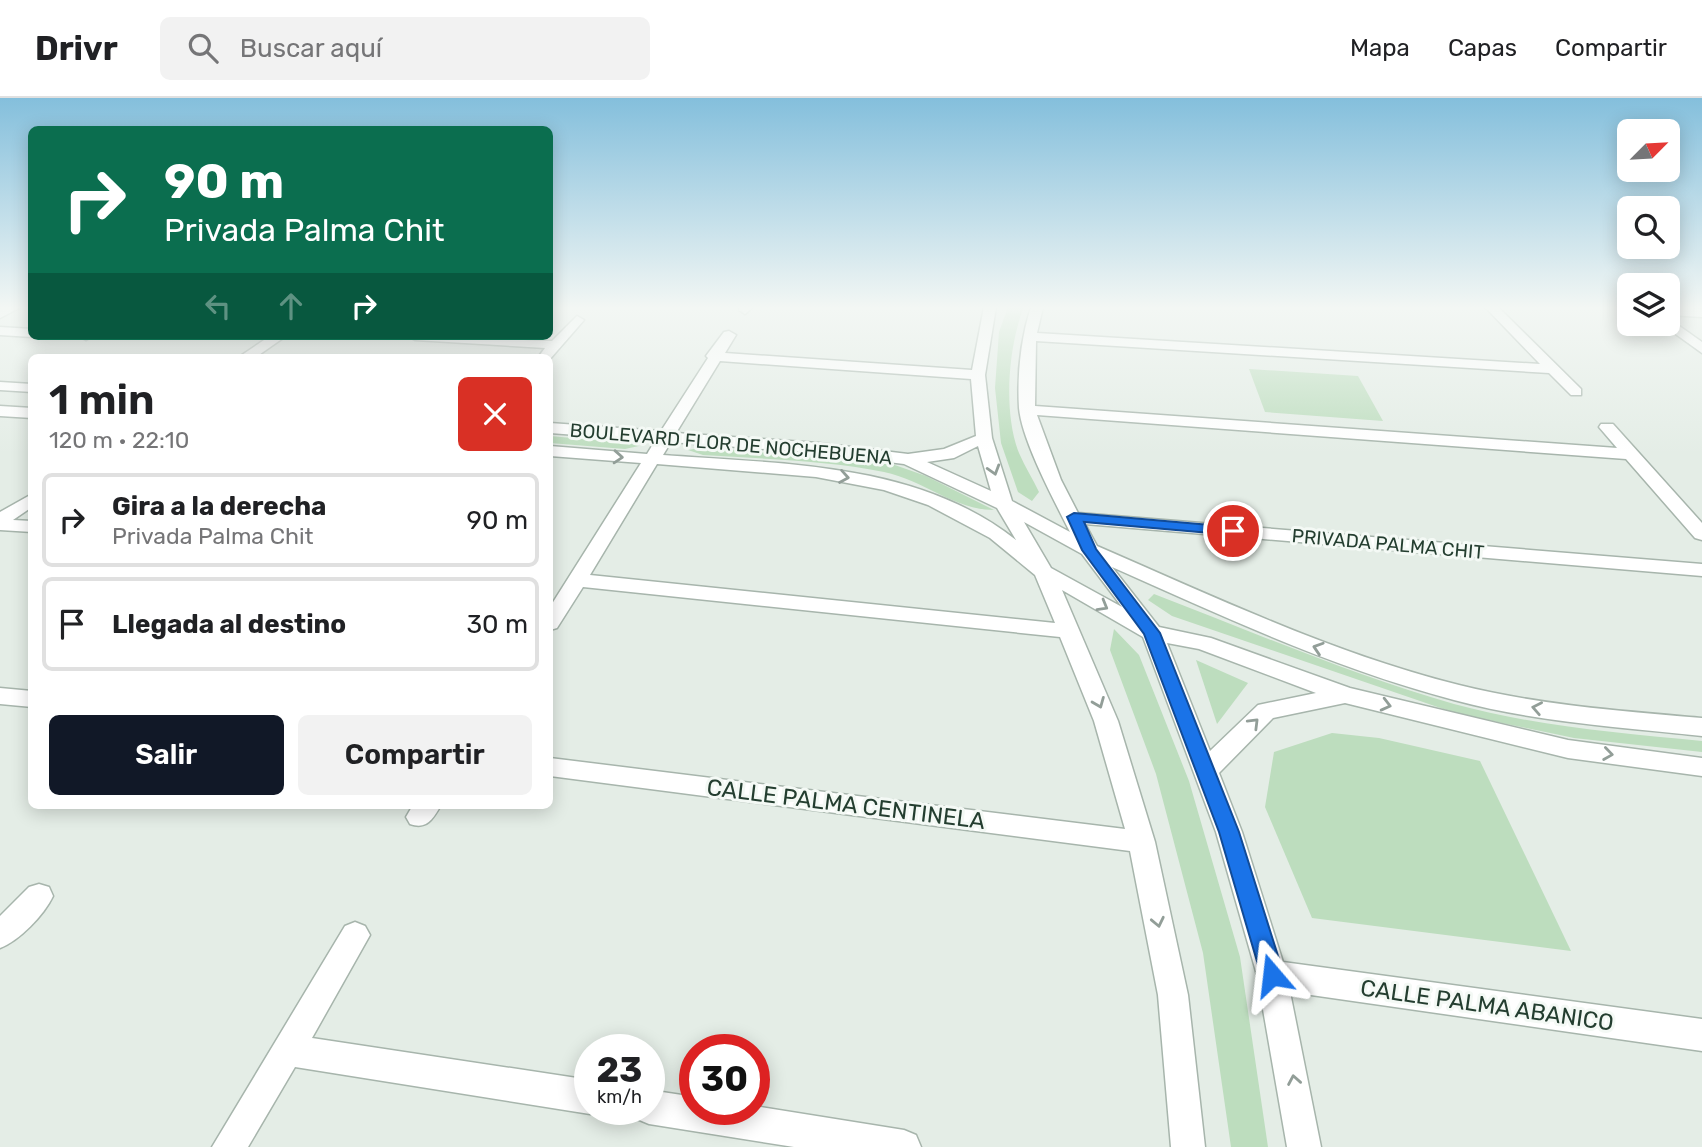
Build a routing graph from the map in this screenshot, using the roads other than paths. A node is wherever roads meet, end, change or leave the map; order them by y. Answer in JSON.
{"nodes":[{"id":1,"x":713,"y":356,"type":"joint"},
{"id":2,"x":980,"y":356,"type":"edge"},
{"id":3,"x":1028,"y":356,"type":"edge"},
{"id":4,"x":1339,"y":356,"type":"edge"},
{"id":5,"x":1539,"y":356,"type":"edge"},
{"id":6,"x":1552,"y":369,"type":"junction"},
{"id":7,"x":978,"y":375,"type":"junction"},
{"id":8,"x":0,"y":386,"type":"edge"},
{"id":9,"x":28,"y":388,"type":"edge"},
{"id":10,"x":1576,"y":392,"type":"dead end"},
{"id":11,"x":1027,"y":410,"type":"junction"},
{"id":12,"x":0,"y":411,"type":"edge"},
{"id":13,"x":28,"y":413,"type":"edge"},
{"id":14,"x":553,"y":428,"type":"edge"},
{"id":15,"x":1607,"y":428,"type":"dead end"},
{"id":16,"x":666,"y":436,"type":"junction"},
{"id":17,"x":984,"y":438,"type":"junction"},
{"id":18,"x":553,"y":452,"type":"edge"},
{"id":19,"x":1629,"y":454,"type":"junction"},
{"id":20,"x":652,"y":459,"type":"junction"},
{"id":21,"x":908,"y":459,"type":"junction"},
{"id":22,"x":28,"y":502,"type":"edge"},
{"id":23,"x":1004,"y":505,"type":"junction"},
{"id":24,"x":1074,"y":517,"type":"junction"},
{"id":25,"x":0,"y":522,"type":"edge"},
{"id":26,"x":28,"y":526,"type":"edge"},
{"id":27,"x":1702,"y":534,"type":"edge"},
{"id":28,"x":1089,"y":550,"type":"junction"},
{"id":29,"x":1702,"y":570,"type":"edge"},
{"id":30,"x":1044,"y":572,"type":"junction"},
{"id":31,"x":578,"y":580,"type":"junction"},
{"id":32,"x":553,"y":618,"type":"edge"},
{"id":33,"x":1070,"y":631,"type":"junction"},
{"id":34,"x":1152,"y":633,"type":"junction"},
{"id":35,"x":1345,"y":695,"type":"junction"},
{"id":36,"x":0,"y":696,"type":"edge"},
{"id":37,"x":28,"y":699,"type":"edge"},
{"id":38,"x":1702,"y":727,"type":"edge"},
{"id":39,"x":553,"y":767,"type":"edge"},
{"id":40,"x":1702,"y":767,"type":"edge"},
{"id":41,"x":1205,"y":771,"type":"junction"},
{"id":42,"x":1142,"y":842,"type":"junction"},
{"id":43,"x":39,"y":896,"type":"dead end"},
{"id":44,"x":0,"y":935,"type":"edge"},
{"id":45,"x":355,"y":935,"type":"dead end"},
{"id":46,"x":1272,"y":975,"type":"junction"},
{"id":47,"x":1702,"y":1035,"type":"edge"},
{"id":48,"x":288,"y":1049,"type":"junction"},
{"id":49,"x":574,"y":1094,"type":"edge"},
{"id":50,"x":665,"y":1110,"type":"edge"},
{"id":51,"x":229,"y":1147,"type":"edge"},
{"id":52,"x":904,"y":1147,"type":"edge"},
{"id":53,"x":1188,"y":1147,"type":"edge"},
{"id":54,"x":1304,"y":1147,"type":"edge"}],
"edges":[{"from":1,"to":7,"type":"street"},
{"from":1,"to":16,"type":"street"},
{"from":2,"to":7,"type":"street"},
{"from":3,"to":11,"type":"street"},
{"from":4,"to":6,"type":"street"},
{"from":5,"to":6,"type":"street"},
{"from":6,"to":10,"type":"street"},
{"from":7,"to":17,"type":"street"},
{"from":8,"to":9,"type":"street"},
{"from":11,"to":19,"type":"street"},
{"from":11,"to":24,"type":"street"},
{"from":12,"to":13,"type":"street"},
{"from":14,"to":16,"type":"street","name":"BOULEVARD FLOR DE NOCHEBUENA"},
{"from":15,"to":19,"type":"street"},
{"from":16,"to":20,"type":"street"},
{"from":16,"to":21,"type":"street","name":"BOULEVARD FLOR DE NOCHEBUENA"},
{"from":17,"to":21,"type":"street"},
{"from":17,"to":23,"type":"street","one_way":true},
{"from":18,"to":20,"type":"street","name":"BOULEVARD FLOR DE NOCHEBUENA","one_way":true},
{"from":19,"to":27,"type":"street"},
{"from":20,"to":30,"type":"street","name":"BOULEVARD FLOR DE NOCHEBUENA","one_way":true},
{"from":20,"to":31,"type":"street"},
{"from":21,"to":23,"type":"street","name":"BOULEVARD FLOR DE NOCHEBUENA"},
{"from":22,"to":25,"type":"street"},
{"from":23,"to":28,"type":"street","name":"BOULEVARD FLOR DE NOCHEBUENA"},
{"from":23,"to":30,"type":"street"},
{"from":24,"to":28,"type":"street"},
{"from":24,"to":29,"type":"street","name":"PRIVADA PALMA CHIT"},
{"from":25,"to":26,"type":"street"},
{"from":28,"to":34,"type":"street"},
{"from":38,"to":28,"type":"street","name":"BOULEVARD FLOR DE NOCHEBUENA","one_way":true},
{"from":30,"to":33,"type":"street"},
{"from":30,"to":34,"type":"street","name":"BOULEVARD FLOR DE NOCHEBUENA","one_way":true},
{"from":31,"to":32,"type":"street"},
{"from":31,"to":33,"type":"street"},
{"from":33,"to":42,"type":"street","one_way":true},
{"from":34,"to":35,"type":"street","name":"BOULEVARD FLOR DE NOCHEBUENA"},
{"from":34,"to":41,"type":"street"},
{"from":35,"to":40,"type":"street","name":"BOULEVARD FLOR DE NOCHEBUENA","one_way":true},
{"from":41,"to":35,"type":"street","one_way":true},
{"from":36,"to":37,"type":"street"},
{"from":39,"to":42,"type":"street","name":"CALLE PALMA CENTINELA"},
{"from":41,"to":46,"type":"street"},
{"from":42,"to":53,"type":"street","one_way":true},
{"from":43,"to":44,"type":"street"},
{"from":45,"to":48,"type":"street"},
{"from":46,"to":47,"type":"street","name":"CALLE PALMA ABANICO"},
{"from":54,"to":46,"type":"street","one_way":true},
{"from":48,"to":49,"type":"street"},
{"from":48,"to":51,"type":"street"},
{"from":50,"to":52,"type":"street"}]}
